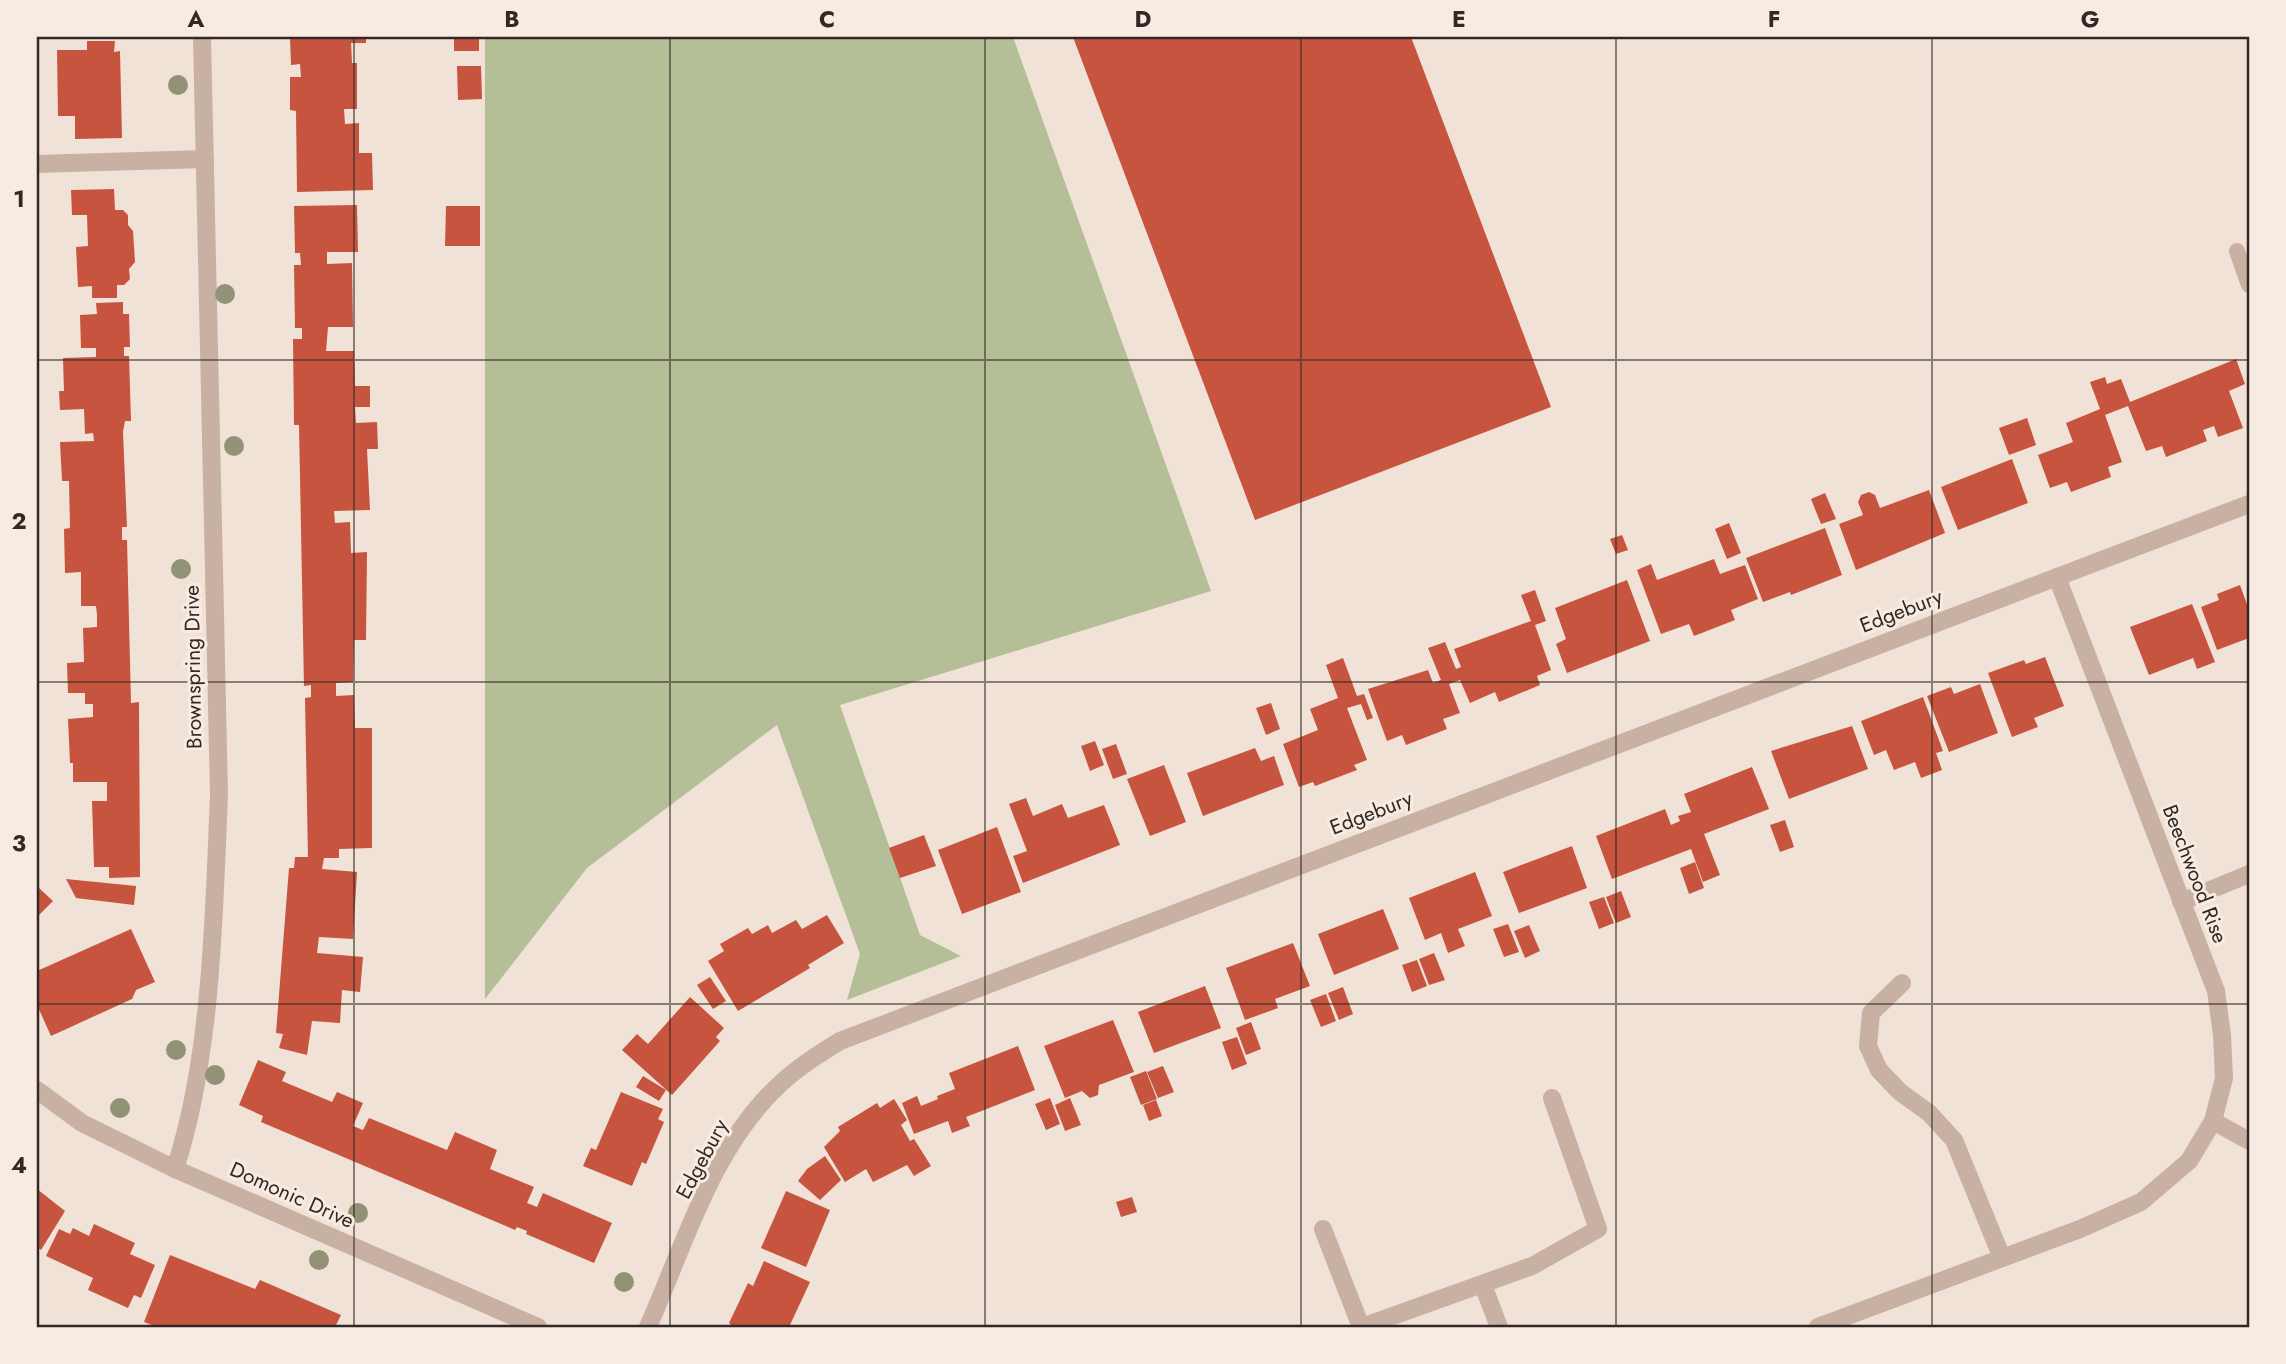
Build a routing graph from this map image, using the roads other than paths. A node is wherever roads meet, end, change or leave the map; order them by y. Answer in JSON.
{"nodes":[{"id":1,"x":202,"y":37,"type":"edge"},
{"id":2,"x":205,"y":159,"type":"junction"},
{"id":3,"x":37,"y":164,"type":"edge"},
{"id":4,"x":2237,"y":251,"type":"dead end"},
{"id":5,"x":2249,"y":285,"type":"edge"},
{"id":6,"x":2249,"y":504,"type":"edge"},
{"id":7,"x":2057,"y":577,"type":"junction"},
{"id":8,"x":2249,"y":874,"type":"edge"},
{"id":9,"x":2181,"y":902,"type":"junction"},
{"id":10,"x":1902,"y":983,"type":"dead end"},
{"id":11,"x":37,"y":1090,"type":"edge"},
{"id":12,"x":1552,"y":1098,"type":"dead end"},
{"id":13,"x":2213,"y":1121,"type":"junction"},
{"id":14,"x":2249,"y":1141,"type":"edge"},
{"id":15,"x":175,"y":1169,"type":"junction"},
{"id":16,"x":1323,"y":1229,"type":"dead end"},
{"id":17,"x":2002,"y":1258,"type":"junction"},
{"id":18,"x":1483,"y":1285,"type":"junction"},
{"id":19,"x":537,"y":1327,"type":"edge"},
{"id":20,"x":648,"y":1327,"type":"edge"},
{"id":21,"x":1361,"y":1327,"type":"edge"},
{"id":22,"x":1499,"y":1327,"type":"edge"},
{"id":23,"x":1818,"y":1327,"type":"edge"}],
"edges":[{"from":1,"to":2,"type":"street","name":"Brownspring Drive"},
{"from":2,"to":3,"type":"street"},
{"from":2,"to":15,"type":"street","name":"Brownspring Drive"},
{"from":4,"to":5,"type":"lane"},
{"from":6,"to":7,"type":"street","name":"Edgebury"},
{"from":7,"to":9,"type":"street","name":"Beechwood Rise"},
{"from":7,"to":20,"type":"street","name":"Edgebury"},
{"from":8,"to":9,"type":"street"},
{"from":9,"to":13,"type":"street","name":"Beechwood Rise"},
{"from":10,"to":17,"type":"street"},
{"from":11,"to":15,"type":"street","name":"Domonic Drive"},
{"from":12,"to":18,"type":"street"},
{"from":13,"to":14,"type":"street"},
{"from":13,"to":17,"type":"street","name":"Beechwood Rise"},
{"from":15,"to":19,"type":"street","name":"Domonic Drive"},
{"from":16,"to":21,"type":"street"},
{"from":17,"to":23,"type":"street","name":"Beechwood Rise"},
{"from":18,"to":21,"type":"street"},
{"from":18,"to":22,"type":"street"}]}
